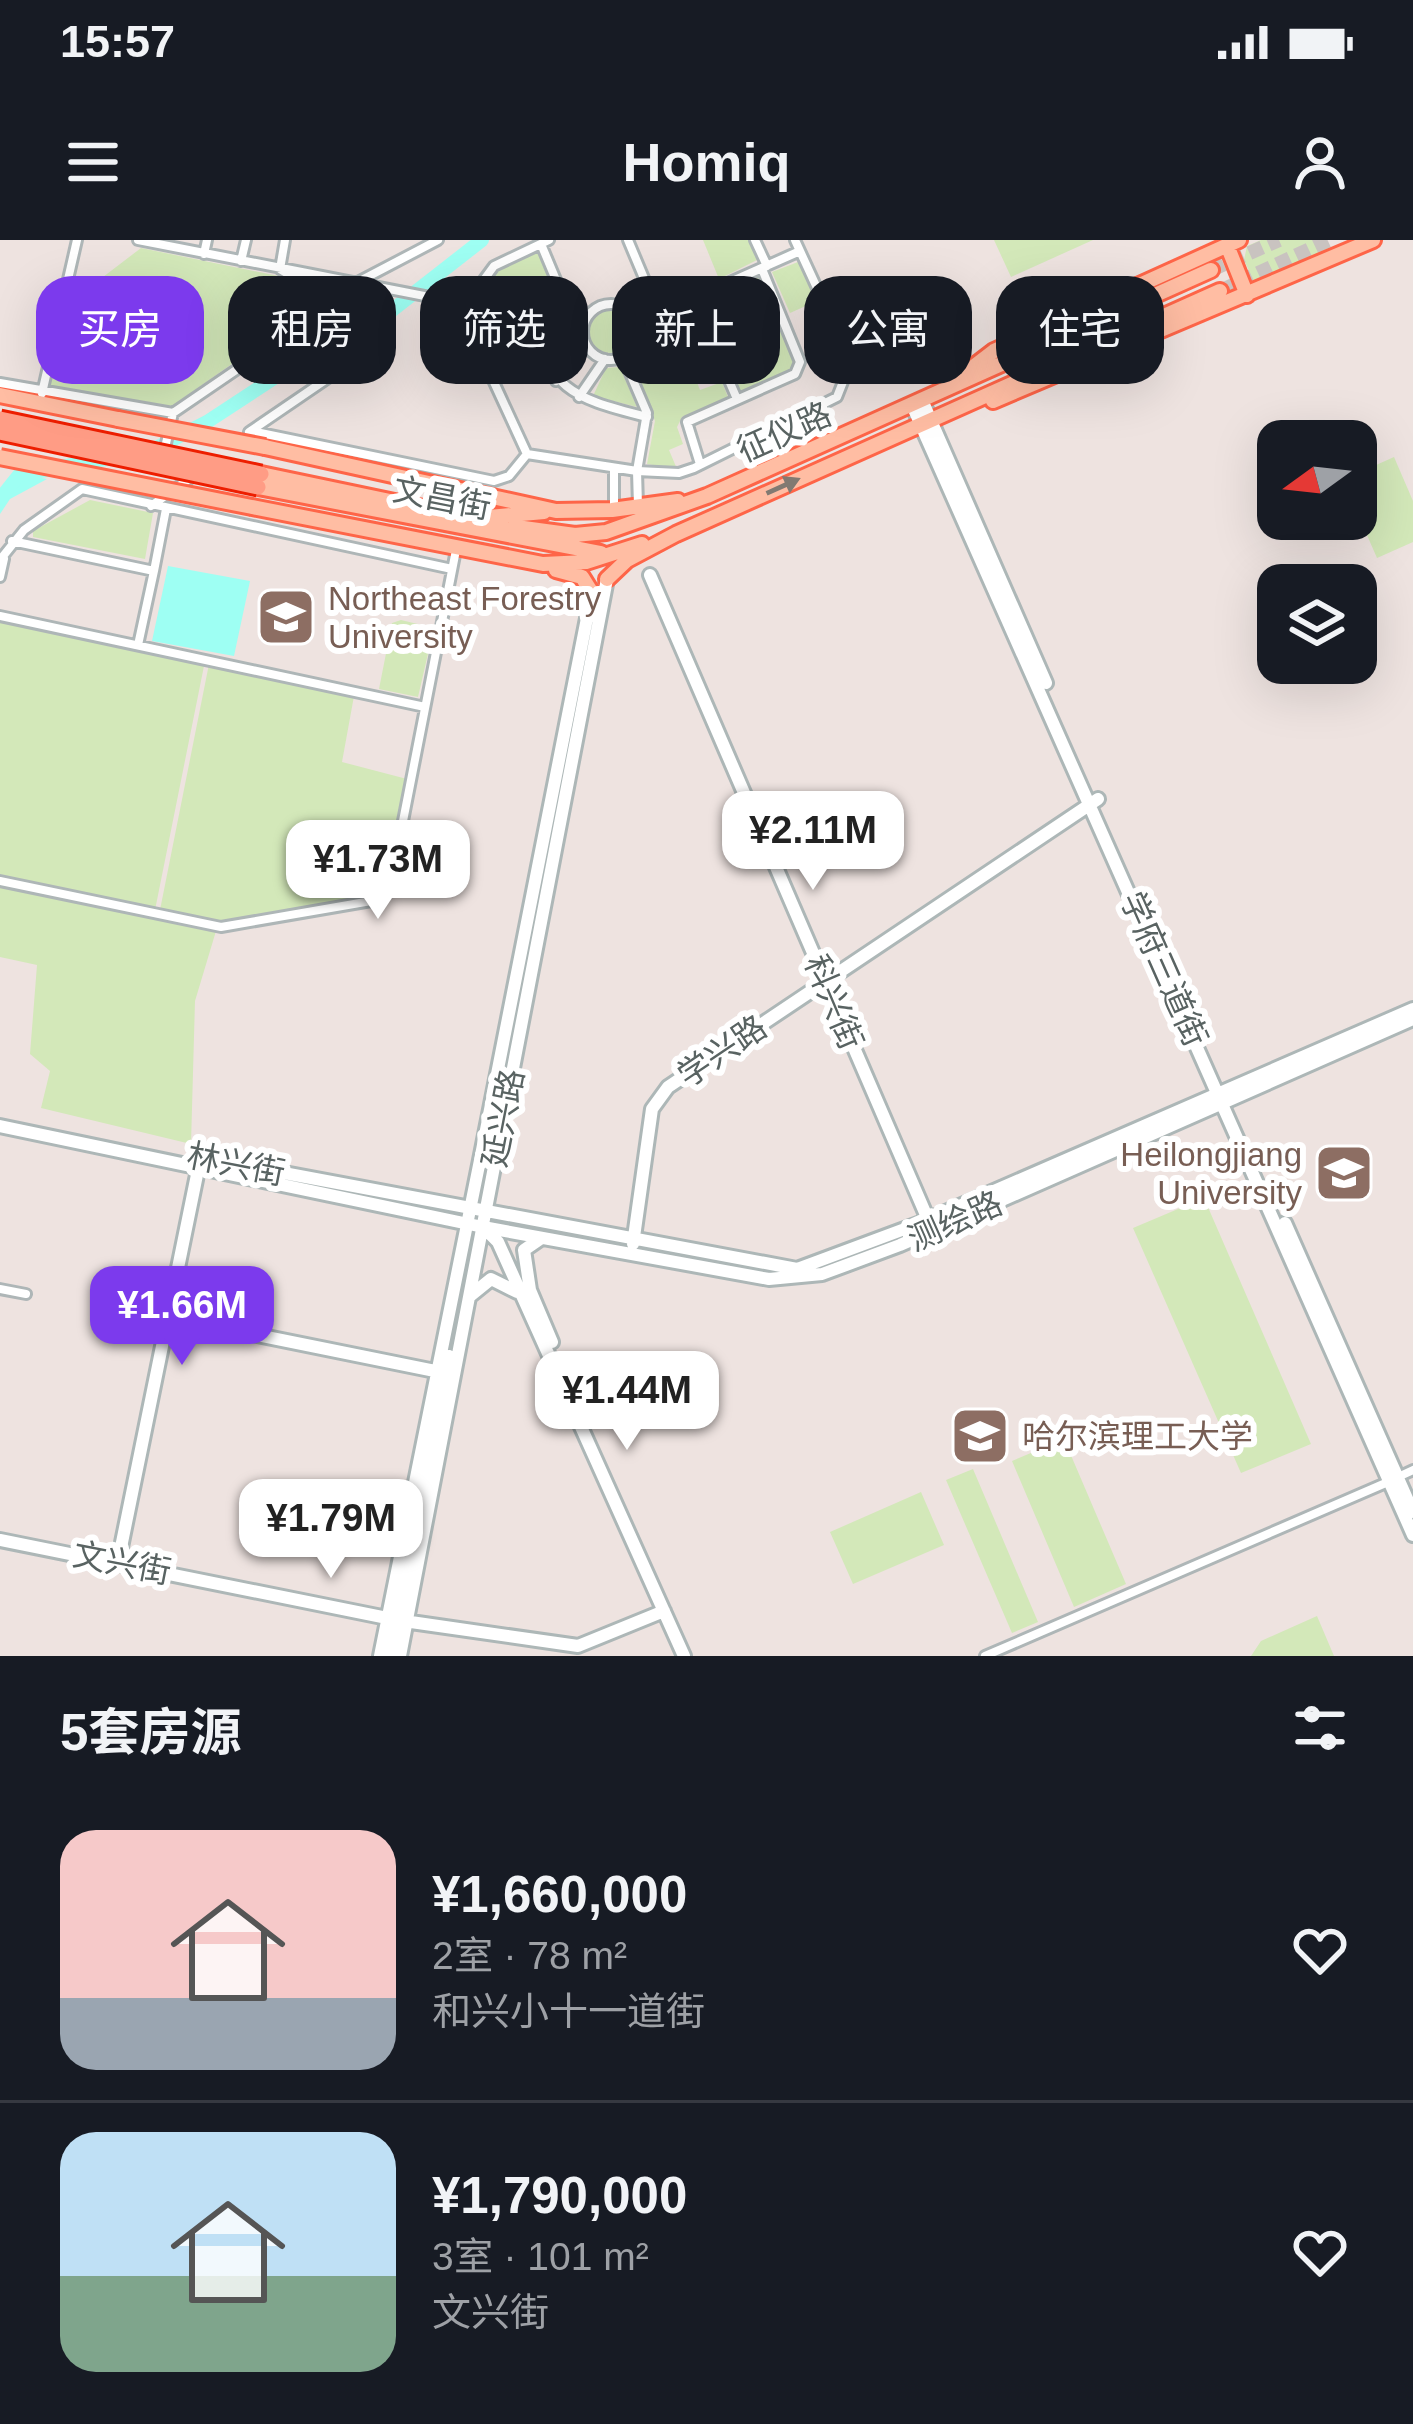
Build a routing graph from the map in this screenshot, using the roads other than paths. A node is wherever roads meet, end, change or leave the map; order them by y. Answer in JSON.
{"nodes":[{"id":1,"x":77,"y":240,"type":"edge"},
{"id":2,"x":138,"y":240,"type":"edge"},
{"id":3,"x":207,"y":240,"type":"edge"},
{"id":4,"x":246,"y":240,"type":"edge"},
{"id":5,"x":286,"y":240,"type":"edge"},
{"id":6,"x":438,"y":240,"type":"edge"},
{"id":7,"x":755,"y":240,"type":"edge"},
{"id":8,"x":795,"y":240,"type":"edge"},
{"id":9,"x":1331,"y":240,"type":"edge"},
{"id":10,"x":1373,"y":240,"type":"edge"},
{"id":11,"x":631,"y":241,"type":"edge"},
{"id":12,"x":154,"y":242,"type":"edge"},
{"id":13,"x":545,"y":242,"type":"edge"},
{"id":14,"x":1233,"y":243,"type":"edge"},
{"id":15,"x":800,"y":251,"type":"junction"},
{"id":16,"x":205,"y":254,"type":"junction"},
{"id":17,"x":1338,"y":256,"type":"junction"},
{"id":18,"x":241,"y":261,"type":"junction"},
{"id":19,"x":765,"y":268,"type":"junction"},
{"id":20,"x":280,"y":269,"type":"junction"},
{"id":21,"x":1211,"y":270,"type":"tunnel mouth"},
{"id":22,"x":291,"y":276,"type":"edge"},
{"id":23,"x":313,"y":276,"type":"edge"},
{"id":24,"x":372,"y":276,"type":"edge"},
{"id":25,"x":485,"y":276,"type":"edge"},
{"id":26,"x":557,"y":276,"type":"edge"},
{"id":27,"x":644,"y":276,"type":"edge"},
{"id":28,"x":747,"y":276,"type":"edge"},
{"id":29,"x":1220,"y":290,"type":"tunnel mouth"},
{"id":30,"x":1247,"y":295,"type":"junction"},
{"id":31,"x":588,"y":345,"type":"edge"},
{"id":32,"x":612,"y":358,"type":"edge"},
{"id":33,"x":605,"y":359,"type":"junction"},
{"id":34,"x":228,"y":374,"type":"edge"},
{"id":35,"x":0,"y":383,"type":"edge"},
{"id":36,"x":319,"y":384,"type":"edge"},
{"id":37,"x":497,"y":384,"type":"edge"},
{"id":38,"x":560,"y":384,"type":"edge"},
{"id":39,"x":634,"y":384,"type":"edge"},
{"id":40,"x":731,"y":384,"type":"edge"},
{"id":41,"x":944,"y":390,"type":"junction"},
{"id":42,"x":42,"y":393,"type":"junction"},
{"id":43,"x":0,"y":395,"type":"edge"},
{"id":44,"x":579,"y":397,"type":"junction"},
{"id":45,"x":737,"y":399,"type":"junction"},
{"id":46,"x":917,"y":402,"type":"junction"},
{"id":47,"x":953,"y":412,"type":"junction"},
{"id":48,"x":173,"y":413,"type":"junction"},
{"id":49,"x":647,"y":417,"type":"junction"},
{"id":50,"x":0,"y":419,"type":"edge"},
{"id":51,"x":926,"y":423,"type":"junction"},
{"id":52,"x":250,"y":431,"type":"junction"},
{"id":53,"x":0,"y":432,"type":"edge"},
{"id":54,"x":527,"y":454,"type":"junction"},
{"id":55,"x":0,"y":458,"type":"edge"},
{"id":56,"x":700,"y":464,"type":"junction"},
{"id":57,"x":614,"y":468,"type":"junction"},
{"id":58,"x":638,"y":471,"type":"junction"},
{"id":59,"x":260,"y":481,"type":"junction"},
{"id":60,"x":706,"y":496,"type":"junction"},
{"id":61,"x":318,"y":500,"type":"junction"},
{"id":62,"x":152,"y":506,"type":"junction"},
{"id":63,"x":638,"y":506,"type":"junction"},
{"id":64,"x":166,"y":509,"type":"junction"},
{"id":65,"x":614,"y":510,"type":"junction"},
{"id":66,"x":555,"y":511,"type":"junction"},
{"id":67,"x":475,"y":518,"type":"junction"},
{"id":68,"x":676,"y":533,"type":"junction"},
{"id":69,"x":412,"y":540,"type":"junction"},
{"id":70,"x":12,"y":541,"type":"junction"},
{"id":71,"x":462,"y":551,"type":"junction"},
{"id":72,"x":617,"y":553,"type":"junction"},
{"id":73,"x":2,"y":559,"type":"edge"},
{"id":74,"x":452,"y":569,"type":"junction"},
{"id":75,"x":154,"y":571,"type":"junction"},
{"id":76,"x":650,"y":575,"type":"dead end"},
{"id":77,"x":0,"y":577,"type":"edge"},
{"id":78,"x":607,"y":579,"type":"joint"},
{"id":79,"x":592,"y":593,"type":"joint"},
{"id":80,"x":0,"y":616,"type":"edge"},
{"id":81,"x":138,"y":645,"type":"junction"},
{"id":82,"x":425,"y":707,"type":"junction"},
{"id":83,"x":1094,"y":801,"type":"junction"},
{"id":84,"x":0,"y":881,"type":"edge"},
{"id":85,"x":825,"y":980,"type":"junction"},
{"id":86,"x":1413,"y":1010,"type":"edge"},
{"id":87,"x":1413,"y":1019,"type":"edge"},
{"id":88,"x":1225,"y":1096,"type":"junction"},
{"id":89,"x":0,"y":1122,"type":"edge"},
{"id":90,"x":199,"y":1165,"type":"junction"},
{"id":91,"x":476,"y":1221,"type":"junction"},
{"id":92,"x":930,"y":1225,"type":"junction"},
{"id":93,"x":545,"y":1237,"type":"junction"},
{"id":94,"x":632,"y":1246,"type":"junction"},
{"id":95,"x":0,"y":1289,"type":"edge"},
{"id":96,"x":26,"y":1294,"type":"dead end"},
{"id":97,"x":469,"y":1297,"type":"junction"},
{"id":98,"x":526,"y":1304,"type":"junction"},
{"id":99,"x":167,"y":1318,"type":"junction"},
{"id":100,"x":435,"y":1371,"type":"junction"},
{"id":101,"x":1413,"y":1471,"type":"edge"},
{"id":102,"x":1394,"y":1479,"type":"junction"},
{"id":103,"x":1413,"y":1512,"type":"edge"},
{"id":104,"x":1413,"y":1534,"type":"edge"},
{"id":105,"x":0,"y":1540,"type":"edge"},
{"id":106,"x":118,"y":1562,"type":"junction"},
{"id":107,"x":664,"y":1611,"type":"junction"},
{"id":108,"x":397,"y":1619,"type":"junction"},
{"id":109,"x":380,"y":1656,"type":"edge"},
{"id":110,"x":390,"y":1656,"type":"edge"},
{"id":111,"x":400,"y":1656,"type":"edge"},
{"id":112,"x":687,"y":1656,"type":"edge"},
{"id":113,"x":985,"y":1656,"type":"edge"}],
"edges":[{"from":1,"to":42,"type":"street"},
{"from":2,"to":12,"type":"street"},
{"from":3,"to":16,"type":"street"},
{"from":4,"to":18,"type":"street"},
{"from":5,"to":20,"type":"street"},
{"from":6,"to":24,"type":"street"},
{"from":7,"to":19,"type":"street"},
{"from":8,"to":15,"type":"street"},
{"from":9,"to":17,"type":"main road"},
{"from":10,"to":17,"type":"main road"},
{"from":11,"to":27,"type":"street"},
{"from":12,"to":16,"type":"street"},
{"from":13,"to":25,"type":"street"},
{"from":13,"to":26,"type":"street"},
{"from":14,"to":30,"type":"main road"},
{"from":14,"to":41,"type":"main road"},
{"from":15,"to":19,"type":"street"},
{"from":15,"to":56,"type":"street"},
{"from":16,"to":18,"type":"street"},
{"from":17,"to":30,"type":"main road"},
{"from":18,"to":20,"type":"street"},
{"from":19,"to":28,"type":"street"},
{"from":19,"to":45,"type":"street"},
{"from":20,"to":22,"type":"street"},
{"from":20,"to":23,"type":"street"},
{"from":21,"to":41,"type":"main road","name":"征仪路"},
{"from":29,"to":47,"type":"main road"},
{"from":30,"to":47,"type":"main road"},
{"from":31,"to":33,"type":"street"},
{"from":32,"to":33,"type":"street"},
{"from":33,"to":44,"type":"street"},
{"from":34,"to":48,"type":"street"},
{"from":35,"to":42,"type":"street"},
{"from":36,"to":52,"type":"street"},
{"from":37,"to":54,"type":"street"},
{"from":38,"to":44,"type":"street"},
{"from":39,"to":49,"type":"street"},
{"from":40,"to":45,"type":"street"},
{"from":41,"to":46,"type":"main road","name":"征仪路"},
{"from":42,"to":48,"type":"street"},
{"from":43,"to":66,"type":"main road","bridge":true},
{"from":44,"to":49,"type":"street"},
{"from":45,"to":56,"type":"street"},
{"from":46,"to":51,"type":"main road","name":"学府三道街"},
{"from":46,"to":60,"type":"main road","name":"征仪路"},
{"from":47,"to":51,"type":"main road"},
{"from":48,"to":62,"type":"street","bridge":true},
{"from":49,"to":58,"type":"street"},
{"from":50,"to":59,"type":"highway","bridge":true},
{"from":68,"to":51,"type":"main road","one_way":true},
{"from":51,"to":83,"type":"main road","name":"学府三道街"},
{"from":52,"to":54,"type":"street"},
{"from":52,"to":62,"type":"street"},
{"from":53,"to":59,"type":"highway","bridge":true},
{"from":54,"to":57,"type":"street"},
{"from":55,"to":69,"type":"main road","bridge":true},
{"from":56,"to":58,"type":"street"},
{"from":57,"to":58,"type":"street"},
{"from":57,"to":65,"type":"street"},
{"from":58,"to":63,"type":"street"},
{"from":59,"to":61,"type":"main road","name":"文昌街"},
{"from":59,"to":67,"type":"main road","name":"文昌街"},
{"from":60,"to":63,"type":"main road"},
{"from":60,"to":67,"type":"main road","name":"文昌街"},
{"from":61,"to":69,"type":"main road"},
{"from":61,"to":72,"type":"main road","name":"文昌街"},
{"from":62,"to":64,"type":"street"},
{"from":62,"to":70,"type":"street"},
{"from":63,"to":65,"type":"main road"},
{"from":64,"to":74,"type":"street"},
{"from":64,"to":75,"type":"street"},
{"from":65,"to":66,"type":"main road"},
{"from":66,"to":67,"type":"main road"},
{"from":68,"to":72,"type":"main road"},
{"from":68,"to":78,"type":"main road"},
{"from":69,"to":71,"type":"main road"},
{"from":70,"to":73,"type":"street"},
{"from":70,"to":75,"type":"street"},
{"from":71,"to":72,"type":"main road"},
{"from":71,"to":74,"type":"street"},
{"from":71,"to":79,"type":"main road"},
{"from":73,"to":77,"type":"street"},
{"from":74,"to":82,"type":"street"},
{"from":75,"to":81,"type":"street"},
{"from":76,"to":85,"type":"main road","name":"科兴街"},
{"from":78,"to":91,"type":"main road","name":"延兴路"},
{"from":79,"to":91,"type":"main road","name":"延兴路"},
{"from":80,"to":81,"type":"street"},
{"from":81,"to":82,"type":"street"},
{"from":82,"to":84,"type":"street"},
{"from":83,"to":85,"type":"main road","name":"学兴路"},
{"from":83,"to":88,"type":"main road","name":"学府三道街"},
{"from":85,"to":92,"type":"main road","name":"科兴街"},
{"from":85,"to":94,"type":"main road","name":"学兴路"},
{"from":86,"to":88,"type":"main road","name":"测绘路"},
{"from":87,"to":88,"type":"main road","name":"测绘路"},
{"from":88,"to":92,"type":"main road","name":"测绘路"},
{"from":88,"to":102,"type":"main road","name":"学府三道街"},
{"from":89,"to":90,"type":"main road","name":"林兴街"},
{"from":89,"to":91,"type":"main road","name":"林兴街"},
{"from":90,"to":91,"type":"main road","name":"林兴街"},
{"from":90,"to":99,"type":"main road"},
{"from":91,"to":93,"type":"main road","name":"测绘路"},
{"from":91,"to":94,"type":"main road","name":"测绘路"},
{"from":91,"to":97,"type":"main road","name":"延兴路"},
{"from":91,"to":98,"type":"main road"},
{"from":91,"to":100,"type":"main road","name":"延兴路"},
{"from":91,"to":108,"type":"main road"},
{"from":92,"to":94,"type":"main road","name":"测绘路"},
{"from":93,"to":94,"type":"main road","name":"测绘路"},
{"from":93,"to":112,"type":"main road"},
{"from":95,"to":96,"type":"street"},
{"from":97,"to":98,"type":"main road"},
{"from":97,"to":108,"type":"main road","name":"延兴路"},
{"from":98,"to":107,"type":"main road"},
{"from":99,"to":100,"type":"main road"},
{"from":99,"to":106,"type":"main road"},
{"from":100,"to":108,"type":"main road","name":"延兴路"},
{"from":101,"to":102,"type":"street"},
{"from":102,"to":103,"type":"main road","name":"学府三道街"},
{"from":102,"to":104,"type":"main road","name":"学府三道街"},
{"from":102,"to":113,"type":"street"},
{"from":105,"to":106,"type":"main road","name":"文兴街"},
{"from":106,"to":108,"type":"main road","name":"文兴街"},
{"from":107,"to":108,"type":"main road","name":"文兴街"},
{"from":107,"to":112,"type":"main road"},
{"from":108,"to":109,"type":"main road","name":"延兴路"},
{"from":108,"to":110,"type":"main road"},
{"from":108,"to":111,"type":"main road","name":"延兴路"}]}
